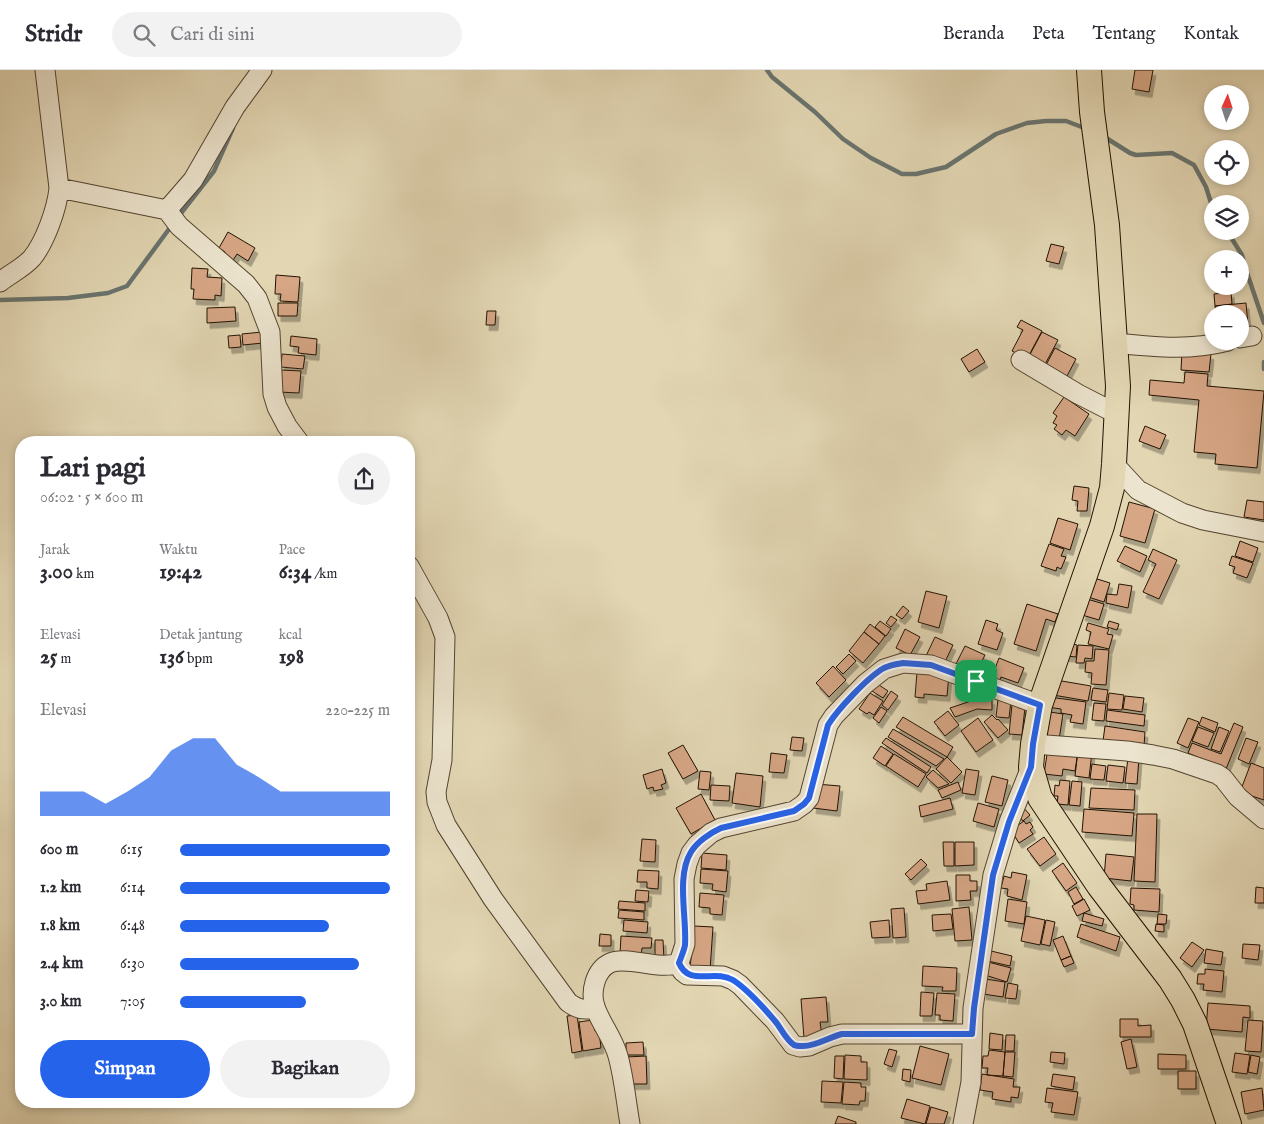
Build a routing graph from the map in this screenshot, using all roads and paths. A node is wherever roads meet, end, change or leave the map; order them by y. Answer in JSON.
{"nodes":[{"id":1,"x":45,"y":70,"type":"edge"},
{"id":2,"x":262,"y":70,"type":"edge"},
{"id":3,"x":1089,"y":70,"type":"edge"},
{"id":4,"x":59,"y":188,"type":"junction"},
{"id":5,"x":167,"y":210,"type":"junction"},
{"id":6,"x":0,"y":282,"type":"edge"},
{"id":7,"x":1115,"y":342,"type":"junction"},
{"id":8,"x":1204,"y":345,"type":"edge"},
{"id":9,"x":1021,"y":360,"type":"dead end"},
{"id":10,"x":1117,"y":414,"type":"junction"},
{"id":11,"x":294,"y":436,"type":"edge"},
{"id":12,"x":1114,"y":464,"type":"junction"},
{"id":13,"x":1264,"y":532,"type":"edge"},
{"id":14,"x":415,"y":577,"type":"edge"},
{"id":15,"x":1040,"y":705,"type":"junction"},
{"id":16,"x":1032,"y":756,"type":"junction"},
{"id":17,"x":1264,"y":819,"type":"edge"},
{"id":18,"x":679,"y":963,"type":"junction"},
{"id":19,"x":595,"y":1006,"type":"junction"},
{"id":20,"x":972,"y":1034,"type":"junction"},
{"id":21,"x":630,"y":1124,"type":"edge"},
{"id":22,"x":964,"y":1124,"type":"edge"},
{"id":23,"x":1228,"y":1124,"type":"edge"}],
"edges":[{"from":1,"to":4,"type":"street"},
{"from":2,"to":5,"type":"street"},
{"from":3,"to":7,"type":"main road"},
{"from":4,"to":5,"type":"street"},
{"from":4,"to":6,"type":"street"},
{"from":5,"to":11,"type":"street"},
{"from":7,"to":8,"type":"street"},
{"from":7,"to":10,"type":"main road"},
{"from":9,"to":10,"type":"street"},
{"from":10,"to":12,"type":"main road"},
{"from":12,"to":13,"type":"street"},
{"from":12,"to":15,"type":"main road"},
{"from":14,"to":19,"type":"street"},
{"from":15,"to":16,"type":"main road"},
{"from":15,"to":18,"type":"street"},
{"from":16,"to":17,"type":"street"},
{"from":16,"to":20,"type":"street"},
{"from":16,"to":23,"type":"main road"},
{"from":18,"to":19,"type":"street"},
{"from":18,"to":20,"type":"street"},
{"from":19,"to":21,"type":"street"},
{"from":20,"to":22,"type":"street"}]}
